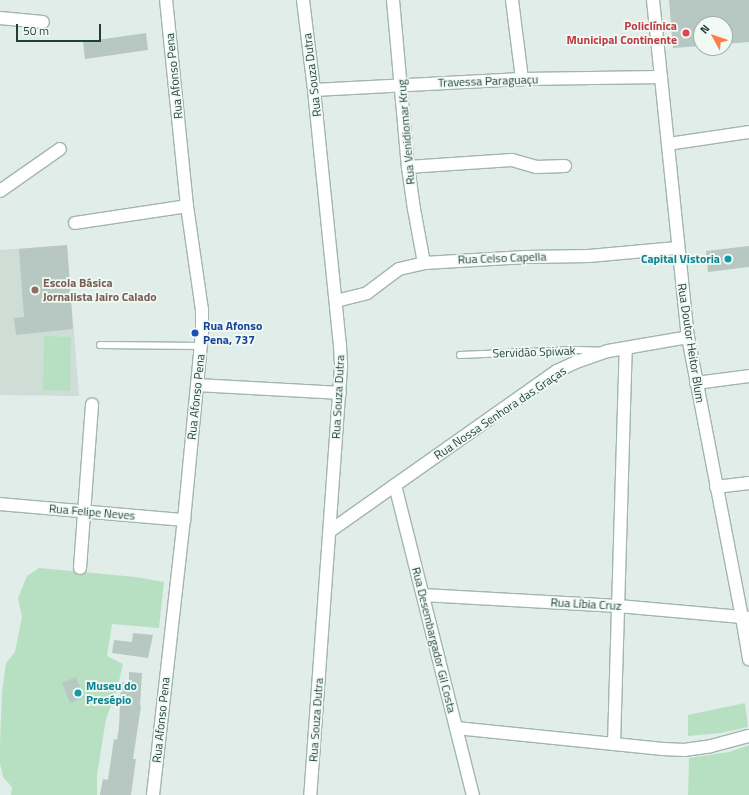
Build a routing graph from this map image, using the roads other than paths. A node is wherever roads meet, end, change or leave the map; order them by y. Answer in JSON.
{"nodes":[{"id":1,"x":166,"y":0,"type":"edge"},
{"id":2,"x":303,"y":0,"type":"edge"},
{"id":3,"x":393,"y":0,"type":"edge"},
{"id":4,"x":512,"y":0,"type":"edge"},
{"id":5,"x":653,"y":0,"type":"edge"},
{"id":6,"x":0,"y":18,"type":"edge"},
{"id":7,"x":43,"y":22,"type":"dead end"},
{"id":8,"x":661,"y":78,"type":"junction"},
{"id":9,"x":522,"y":79,"type":"junction"},
{"id":10,"x":402,"y":84,"type":"junction"},
{"id":11,"x":314,"y":90,"type":"junction"},
{"id":12,"x":749,"y":132,"type":"edge"},
{"id":13,"x":668,"y":144,"type":"junction"},
{"id":14,"x":60,"y":149,"type":"dead end"},
{"id":15,"x":565,"y":166,"type":"dead end"},
{"id":16,"x":408,"y":167,"type":"junction"},
{"id":17,"x":0,"y":191,"type":"edge"},
{"id":18,"x":187,"y":206,"type":"junction"},
{"id":19,"x":75,"y":223,"type":"dead end"},
{"id":20,"x":678,"y":248,"type":"junction"},
{"id":21,"x":424,"y":263,"type":"junction"},
{"id":22,"x":336,"y":301,"type":"junction"},
{"id":23,"x":688,"y":337,"type":"junction"},
{"id":24,"x":100,"y":344,"type":"dead end"},
{"id":25,"x":201,"y":346,"type":"junction"},
{"id":26,"x":626,"y":348,"type":"junction"},
{"id":27,"x":608,"y":351,"type":"junction"},
{"id":28,"x":460,"y":355,"type":"dead end"},
{"id":29,"x":749,"y":376,"type":"edge"},
{"id":30,"x":696,"y":383,"type":"junction"},
{"id":31,"x":198,"y":385,"type":"junction"},
{"id":32,"x":340,"y":393,"type":"junction"},
{"id":33,"x":92,"y":404,"type":"dead end"},
{"id":34,"x":749,"y":484,"type":"edge"},
{"id":35,"x":395,"y":485,"type":"junction"},
{"id":36,"x":716,"y":487,"type":"junction"},
{"id":37,"x":0,"y":504,"type":"edge"},
{"id":38,"x":84,"y":511,"type":"junction"},
{"id":39,"x":184,"y":520,"type":"junction"},
{"id":40,"x":330,"y":531,"type":"junction"},
{"id":41,"x":80,"y":568,"type":"dead end"},
{"id":42,"x":423,"y":595,"type":"junction"},
{"id":43,"x":618,"y":606,"type":"junction"},
{"id":44,"x":745,"y":618,"type":"edge"},
{"id":45,"x":749,"y":659,"type":"edge"},
{"id":46,"x":456,"y":728,"type":"junction"},
{"id":47,"x":749,"y":736,"type":"edge"},
{"id":48,"x":614,"y":744,"type":"junction"},
{"id":49,"x":153,"y":795,"type":"edge"},
{"id":50,"x":310,"y":795,"type":"edge"},
{"id":51,"x":473,"y":795,"type":"edge"}],
"edges":[{"from":1,"to":18,"type":"street","name":"Rua Afonso Pena"},
{"from":2,"to":11,"type":"street","name":"Rua Souza Dutra"},
{"from":3,"to":10,"type":"street","name":"Rua Venidiomar Krug"},
{"from":4,"to":9,"type":"street"},
{"from":5,"to":8,"type":"street","name":"Rua Doutor Heitor Blum"},
{"from":6,"to":7,"type":"street"},
{"from":8,"to":9,"type":"street","name":"Travessa Paraguaçu"},
{"from":8,"to":13,"type":"street","name":"Rua Doutor Heitor Blum"},
{"from":9,"to":10,"type":"street","name":"Travessa Paraguaçu"},
{"from":10,"to":11,"type":"street","name":"Travessa Paraguaçu"},
{"from":10,"to":16,"type":"street","name":"Rua Venidiomar Krug"},
{"from":11,"to":22,"type":"street","name":"Rua Souza Dutra"},
{"from":12,"to":13,"type":"street"},
{"from":13,"to":20,"type":"street","name":"Rua Doutor Heitor Blum"},
{"from":14,"to":17,"type":"street"},
{"from":15,"to":16,"type":"street"},
{"from":16,"to":21,"type":"street","name":"Rua Venidiomar Krug"},
{"from":18,"to":19,"type":"street"},
{"from":18,"to":25,"type":"street","name":"Rua Afonso Pena"},
{"from":20,"to":21,"type":"street","name":"Rua Celso Capella"},
{"from":20,"to":23,"type":"street","name":"Rua Doutor Heitor Blum"},
{"from":21,"to":22,"type":"street","name":"Rua Celso Capella"},
{"from":22,"to":32,"type":"street","name":"Rua Souza Dutra"},
{"from":23,"to":26,"type":"street","name":"Rua Nossa Senhora das Graças"},
{"from":23,"to":30,"type":"street","name":"Rua Doutor Heitor Blum"},
{"from":24,"to":25,"type":"lane"},
{"from":25,"to":31,"type":"street","name":"Rua Afonso Pena"},
{"from":26,"to":27,"type":"street","name":"Rua Nossa Senhora das Graças"},
{"from":26,"to":43,"type":"street"},
{"from":27,"to":28,"type":"lane","name":"Servidão Spiwak"},
{"from":27,"to":35,"type":"street","name":"Rua Nossa Senhora das Graças"},
{"from":29,"to":30,"type":"street"},
{"from":30,"to":36,"type":"street","name":"Rua Doutor Heitor Blum"},
{"from":31,"to":32,"type":"street"},
{"from":31,"to":39,"type":"street","name":"Rua Afonso Pena"},
{"from":32,"to":40,"type":"street","name":"Rua Souza Dutra"},
{"from":33,"to":38,"type":"street"},
{"from":34,"to":36,"type":"street"},
{"from":35,"to":40,"type":"street","name":"Rua Nossa Senhora das Graças"},
{"from":35,"to":42,"type":"street","name":"Rua Desembargador Gil Costa"},
{"from":36,"to":44,"type":"street","name":"Rua Doutor Heitor Blum"},
{"from":37,"to":38,"type":"street","name":"Rua Felipe Neves"},
{"from":38,"to":39,"type":"street","name":"Rua Felipe Neves"},
{"from":38,"to":41,"type":"street"},
{"from":39,"to":49,"type":"street","name":"Rua Afonso Pena"},
{"from":40,"to":50,"type":"street","name":"Rua Souza Dutra"},
{"from":42,"to":43,"type":"street","name":"Rua Líbia Cruz"},
{"from":42,"to":46,"type":"street","name":"Rua Desembargador Gil Costa"},
{"from":43,"to":44,"type":"street","name":"Rua Líbia Cruz"},
{"from":43,"to":48,"type":"street"},
{"from":44,"to":45,"type":"street","name":"Rua Doutor Heitor Blum"},
{"from":46,"to":48,"type":"street"},
{"from":46,"to":51,"type":"street","name":"Rua Desembargador Gil Costa"},
{"from":47,"to":48,"type":"street"}]}
